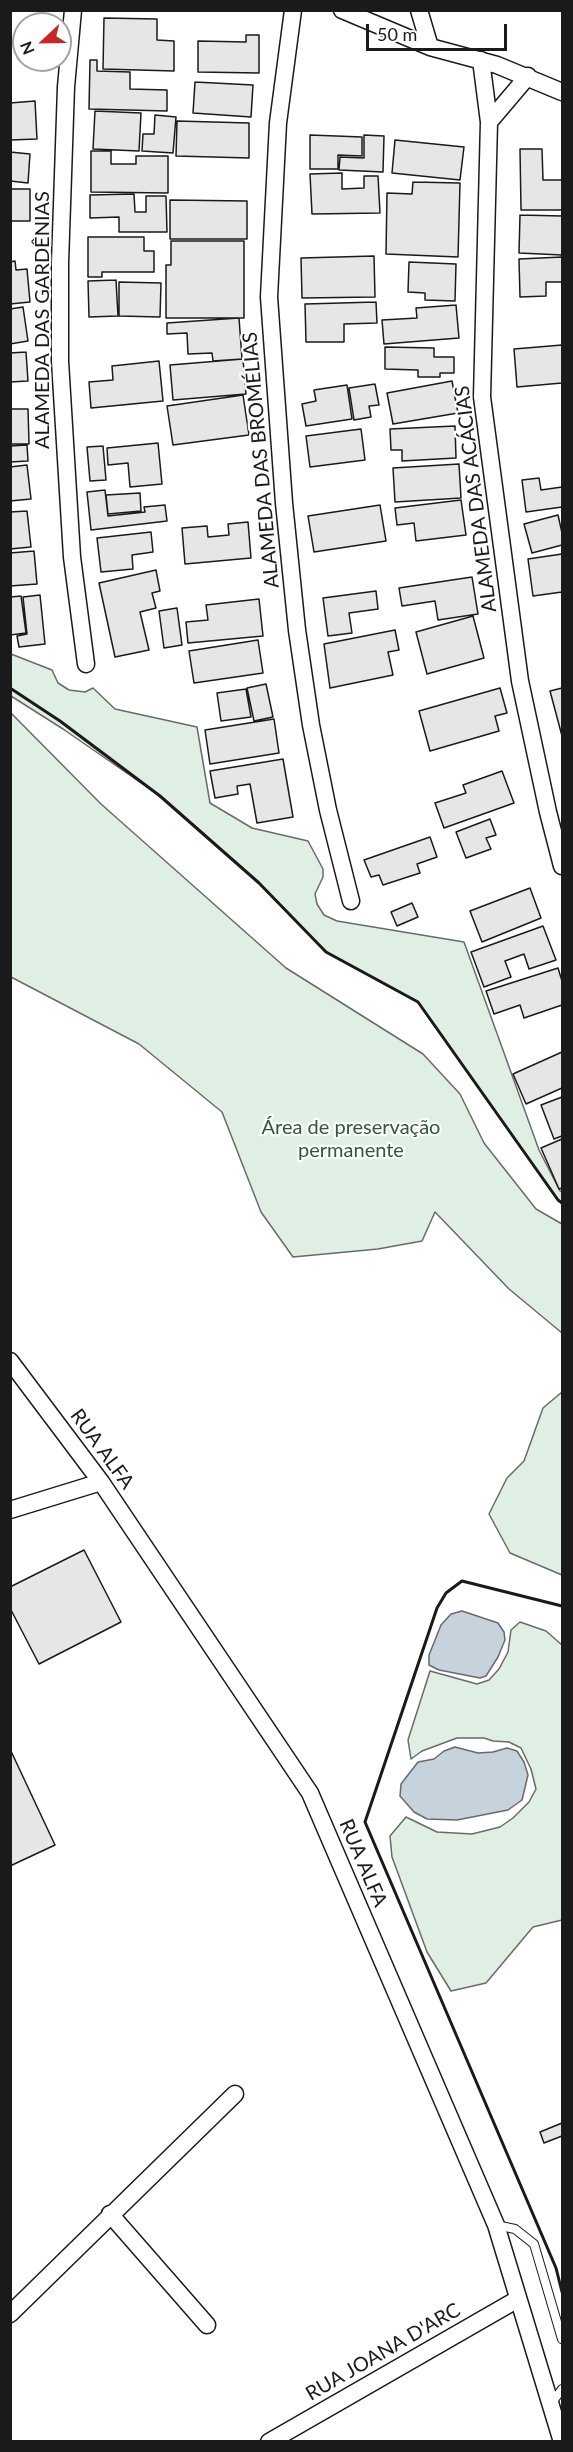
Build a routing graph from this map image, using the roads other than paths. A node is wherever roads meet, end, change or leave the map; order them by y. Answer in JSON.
{"nodes":[{"id":1,"x":73,"y":10,"type":"edge"},
{"id":2,"x":293,"y":10,"type":"edge"},
{"id":3,"x":342,"y":10,"type":"edge"},
{"id":4,"x":418,"y":10,"type":"edge"},
{"id":5,"x":430,"y":47,"type":"junction"},
{"id":6,"x":481,"y":60,"type":"junction"},
{"id":7,"x":528,"y":76,"type":"junction"},
{"id":8,"x":562,"y":92,"type":"edge"},
{"id":9,"x":489,"y":122,"type":"junction"},
{"id":10,"x":86,"y":664,"type":"dead end"},
{"id":11,"x":562,"y":866,"type":"edge"},
{"id":12,"x":351,"y":901,"type":"dead end"},
{"id":13,"x":10,"y":1361,"type":"edge"},
{"id":14,"x":101,"y":1482,"type":"junction"},
{"id":15,"x":10,"y":1510,"type":"edge"},
{"id":16,"x":235,"y":2094,"type":"dead end"},
{"id":17,"x":110,"y":2214,"type":"junction"},
{"id":18,"x":496,"y":2225,"type":"junction"},
{"id":19,"x":518,"y":2299,"type":"junction"},
{"id":20,"x":10,"y":2314,"type":"edge"},
{"id":21,"x":207,"y":2325,"type":"dead end"},
{"id":22,"x":562,"y":2339,"type":"edge"},
{"id":23,"x":562,"y":2389,"type":"edge"},
{"id":24,"x":551,"y":2404,"type":"junction"},
{"id":25,"x":269,"y":2442,"type":"edge"},
{"id":26,"x":562,"y":2442,"type":"edge"}],
"edges":[{"from":1,"to":10,"type":"street","name":"ALAMEDA DAS GARDÊNIAS"},
{"from":2,"to":12,"type":"street","name":"ALAMEDA DAS BROMÉLIAS"},
{"from":3,"to":5,"type":"street"},
{"from":4,"to":5,"type":"street"},
{"from":5,"to":6,"type":"street"},
{"from":6,"to":7,"type":"street"},
{"from":6,"to":9,"type":"street","name":"ALAMEDA DAS ACÁCIAS"},
{"from":7,"to":8,"type":"street"},
{"from":7,"to":9,"type":"street"},
{"from":9,"to":11,"type":"street","name":"ALAMEDA DAS ACÁCIAS"},
{"from":13,"to":14,"type":"street","name":"RUA ALFA"},
{"from":14,"to":15,"type":"street"},
{"from":14,"to":18,"type":"street","name":"RUA ALFA"},
{"from":16,"to":17,"type":"street"},
{"from":17,"to":20,"type":"street"},
{"from":17,"to":21,"type":"street"},
{"from":18,"to":19,"type":"street","name":"RUA ALFA"},
{"from":18,"to":22,"type":"lane"},
{"from":19,"to":24,"type":"street","name":"RUA ALFA"},
{"from":19,"to":25,"type":"street","name":"RUA JOANA D'ARC"},
{"from":23,"to":24,"type":"lane"},
{"from":24,"to":26,"type":"street","name":"RUA ALFA"}]}
